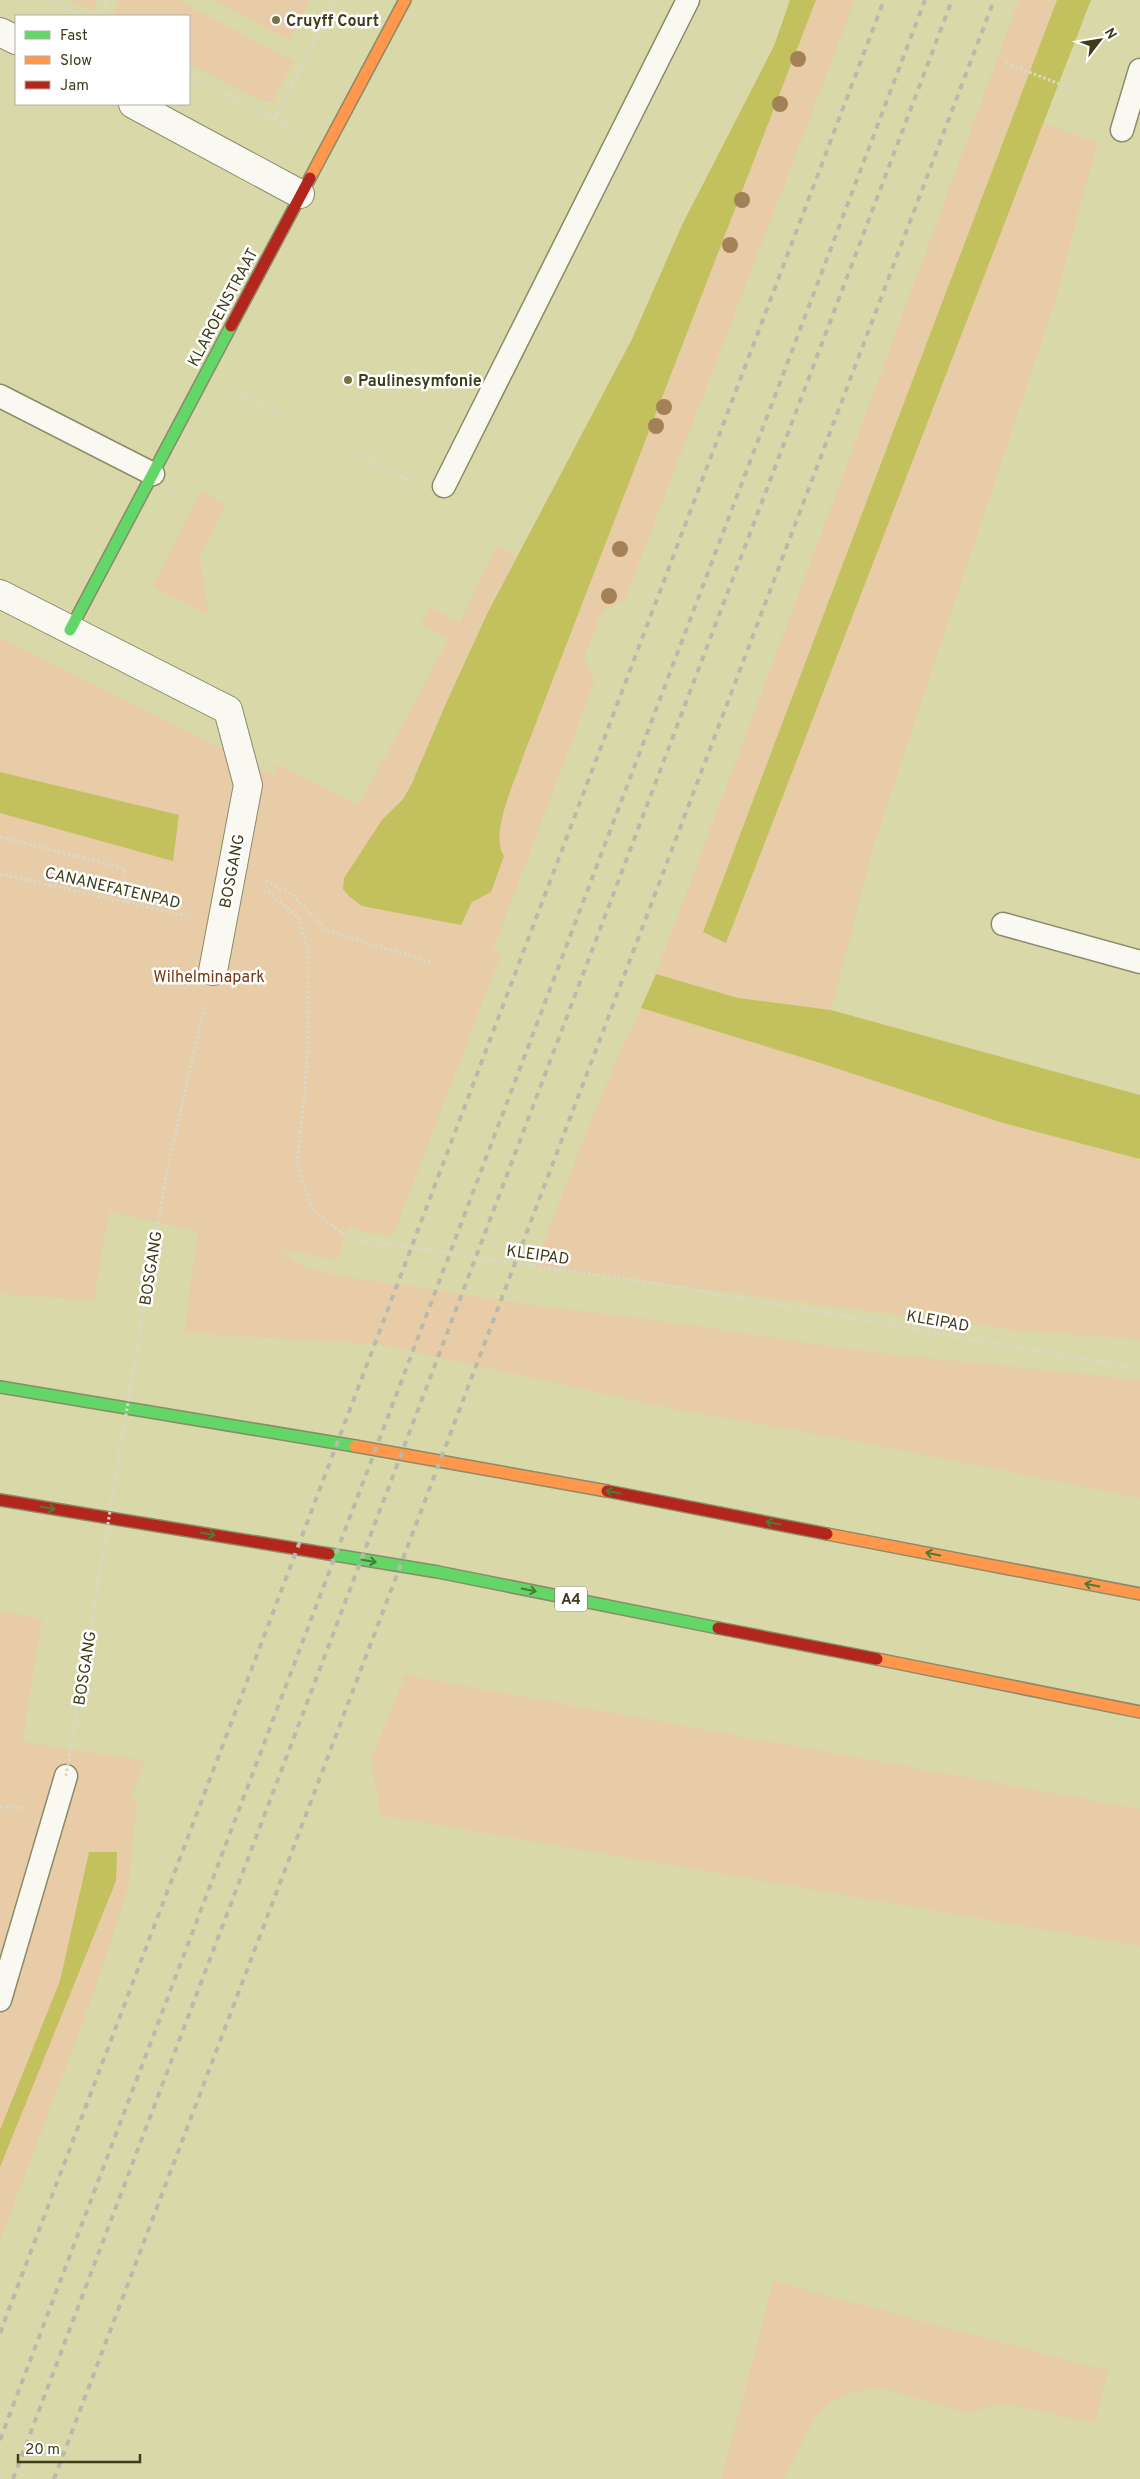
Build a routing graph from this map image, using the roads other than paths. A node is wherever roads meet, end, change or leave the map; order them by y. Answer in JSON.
{"nodes":[{"id":1,"x":405,"y":0,"type":"edge"},
{"id":2,"x":688,"y":0,"type":"edge"},
{"id":3,"x":0,"y":32,"type":"edge"},
{"id":4,"x":15,"y":40,"type":"edge"},
{"id":5,"x":1140,"y":70,"type":"edge"},
{"id":6,"x":135,"y":105,"type":"edge"},
{"id":7,"x":1122,"y":130,"type":"dead end"},
{"id":8,"x":300,"y":194,"type":"junction"},
{"id":9,"x":0,"y":396,"type":"edge"},
{"id":10,"x":153,"y":474,"type":"junction"},
{"id":11,"x":444,"y":486,"type":"road end"},
{"id":12,"x":0,"y":594,"type":"edge"},
{"id":13,"x":70,"y":630,"type":"junction"},
{"id":14,"x":1003,"y":924,"type":"dead end"},
{"id":15,"x":1140,"y":962,"type":"edge"},
{"id":16,"x":212,"y":971,"type":"road end"},
{"id":17,"x":0,"y":1387,"type":"edge"},
{"id":18,"x":0,"y":1500,"type":"edge"},
{"id":19,"x":1140,"y":1594,"type":"edge"},
{"id":20,"x":1140,"y":1712,"type":"edge"},
{"id":21,"x":66,"y":1776,"type":"road end"},
{"id":22,"x":0,"y":2000,"type":"edge"}],
"edges":[{"from":1,"to":8,"type":"main road","name":"KLAROENSTRAAT"},
{"from":2,"to":11,"type":"lane"},
{"from":3,"to":4,"type":"street"},
{"from":5,"to":7,"type":"lane"},
{"from":6,"to":8,"type":"street"},
{"from":8,"to":10,"type":"main road","name":"KLAROENSTRAAT"},
{"from":9,"to":10,"type":"lane"},
{"from":10,"to":13,"type":"main road","name":"KLAROENSTRAAT"},
{"from":12,"to":13,"type":"street","name":"BOSGANG"},
{"from":13,"to":16,"type":"street","name":"BOSGANG"},
{"from":14,"to":15,"type":"lane"},
{"from":19,"to":17,"type":"main road","one_way":true},
{"from":18,"to":20,"type":"main road","number":"A4","one_way":true},
{"from":21,"to":22,"type":"lane"}]}
